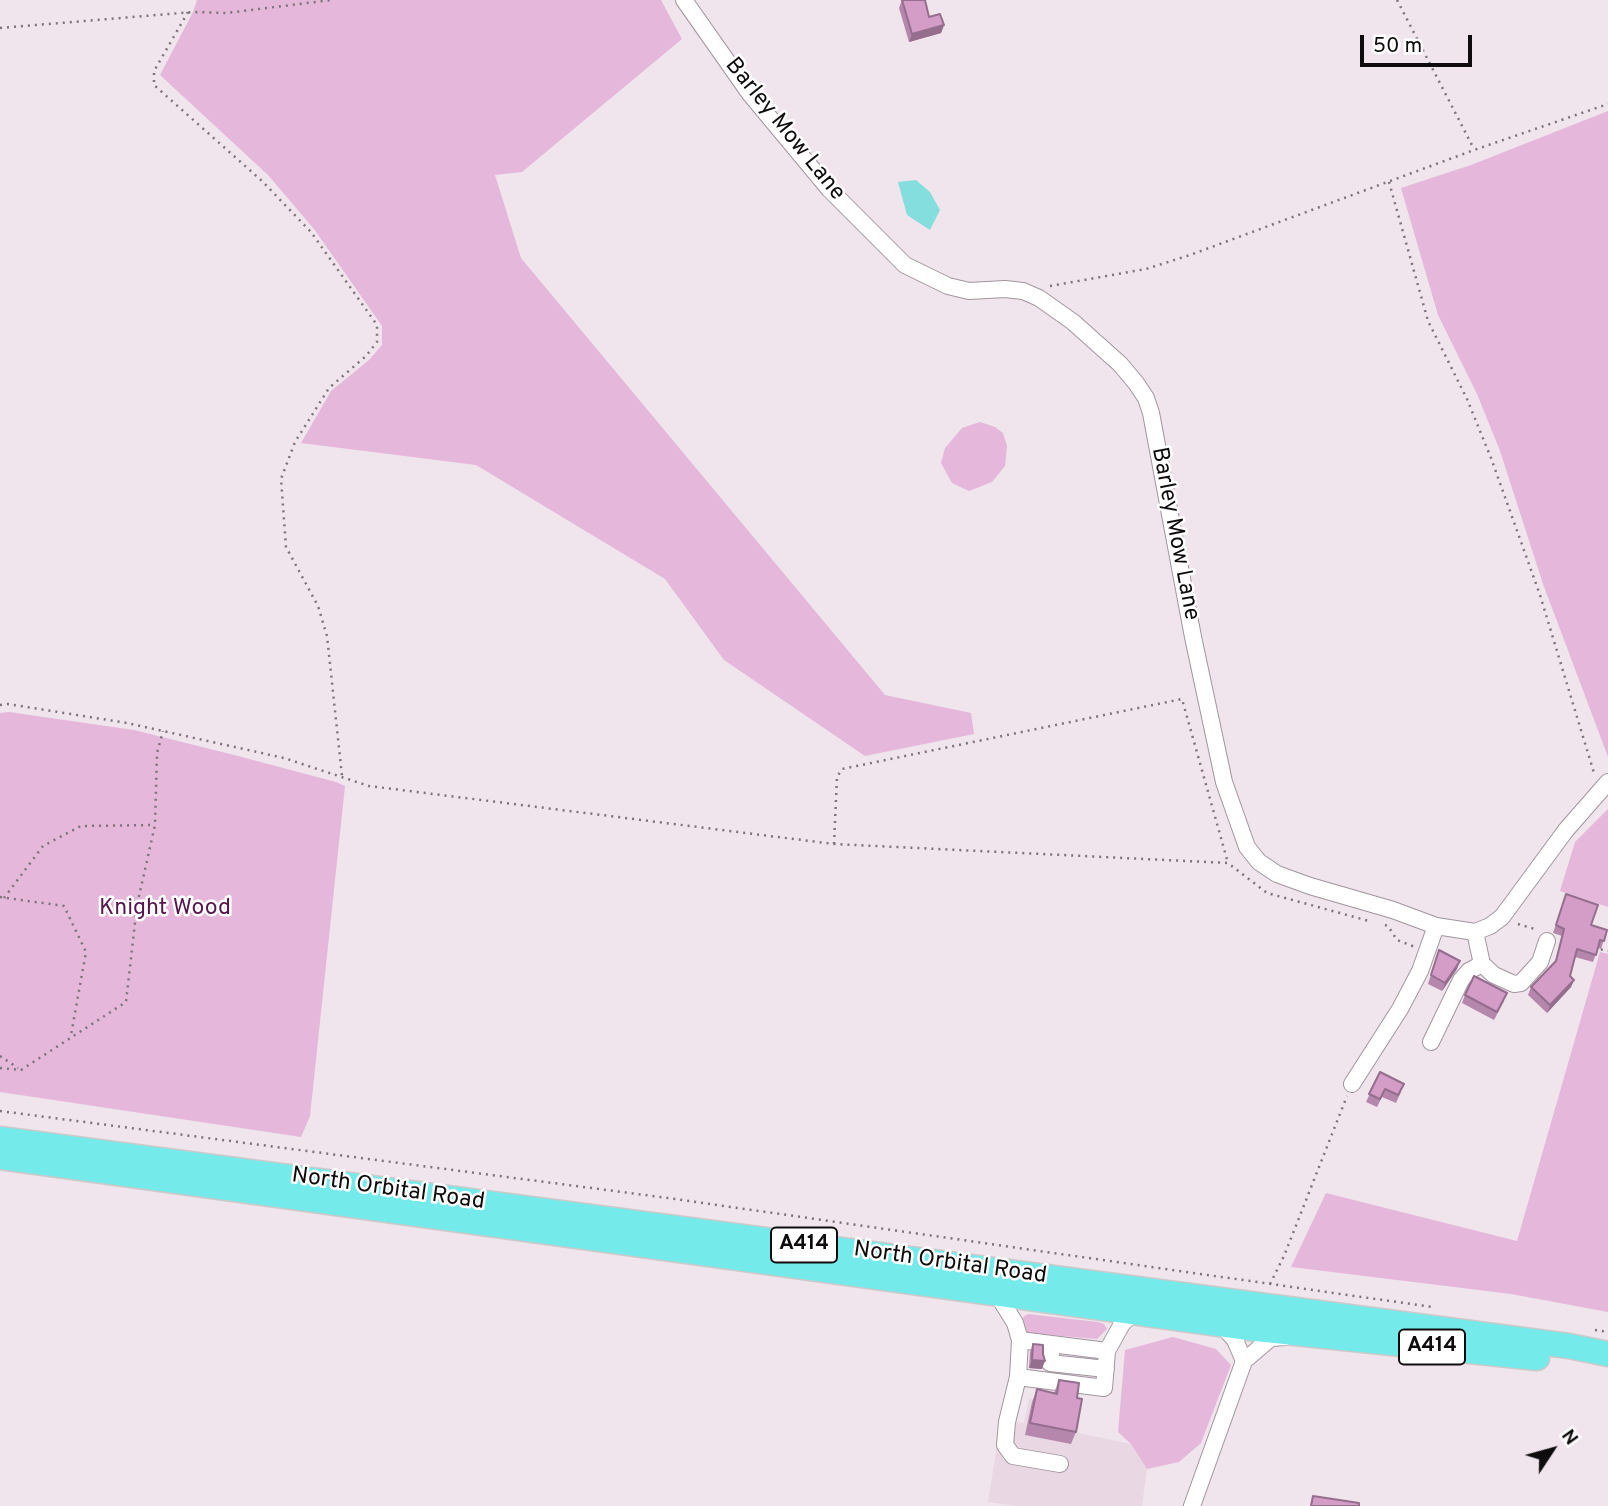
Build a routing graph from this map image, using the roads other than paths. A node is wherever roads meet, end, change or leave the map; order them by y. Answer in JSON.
{"nodes":[{"id":1,"x":684,"y":0,"type":"edge"},
{"id":2,"x":1604,"y":786,"type":"edge"},
{"id":3,"x":1436,"y":926,"type":"junction"},
{"id":4,"x":1475,"y":932,"type":"junction"},
{"id":5,"x":1547,"y":941,"type":"dead end"},
{"id":6,"x":1482,"y":964,"type":"junction"},
{"id":7,"x":1431,"y":1042,"type":"dead end"},
{"id":8,"x":1352,"y":1084,"type":"road end"},
{"id":9,"x":0,"y":1139,"type":"edge"},
{"id":10,"x":0,"y":1157,"type":"edge"},
{"id":11,"x":997,"y":1294,"type":"junction"},
{"id":12,"x":1135,"y":1311,"type":"junction"},
{"id":13,"x":1222,"y":1324,"type":"junction"},
{"id":14,"x":1308,"y":1334,"type":"junction"},
{"id":15,"x":1020,"y":1340,"type":"junction"},
{"id":16,"x":1052,"y":1344,"type":"junction"},
{"id":17,"x":1107,"y":1351,"type":"junction"},
{"id":18,"x":1608,"y":1354,"type":"edge"},
{"id":19,"x":1244,"y":1361,"type":"junction"},
{"id":20,"x":1050,"y":1363,"type":"junction"},
{"id":21,"x":1106,"y":1369,"type":"junction"},
{"id":22,"x":1608,"y":1370,"type":"edge"},
{"id":23,"x":1018,"y":1377,"type":"junction"},
{"id":24,"x":1048,"y":1380,"type":"junction"},
{"id":25,"x":1060,"y":1464,"type":"dead end"},
{"id":26,"x":1192,"y":1506,"type":"edge"}],
"edges":[{"from":1,"to":3,"type":"street","name":"Barley Mow Lane"},
{"from":2,"to":4,"type":"street"},
{"from":3,"to":4,"type":"street","name":"Barley Mow Lane"},
{"from":3,"to":8,"type":"street"},
{"from":4,"to":6,"type":"street"},
{"from":5,"to":6,"type":"street"},
{"from":6,"to":7,"type":"street"},
{"from":9,"to":18,"type":"highway","name":"North Orbital Road","number":"A414"},
{"from":10,"to":11,"type":"highway","name":"North Orbital Road","number":"A414"},
{"from":11,"to":12,"type":"highway","name":"North Orbital Road","number":"A414"},
{"from":11,"to":15,"type":"street"},
{"from":12,"to":13,"type":"highway","name":"North Orbital Road","number":"A414"},
{"from":12,"to":17,"type":"street"},
{"from":13,"to":14,"type":"highway","name":"North Orbital Road","number":"A414"},
{"from":13,"to":19,"type":"street"},
{"from":14,"to":19,"type":"street"},
{"from":14,"to":22,"type":"highway","name":"North Orbital Road","number":"A414"},
{"from":15,"to":16,"type":"street"},
{"from":15,"to":23,"type":"street"},
{"from":16,"to":17,"type":"street"},
{"from":16,"to":20,"type":"street"},
{"from":17,"to":21,"type":"street"},
{"from":19,"to":26,"type":"street"},
{"from":20,"to":21,"type":"street"},
{"from":20,"to":24,"type":"street"},
{"from":21,"to":24,"type":"street"},
{"from":23,"to":24,"type":"street"},
{"from":23,"to":25,"type":"street"}]}
